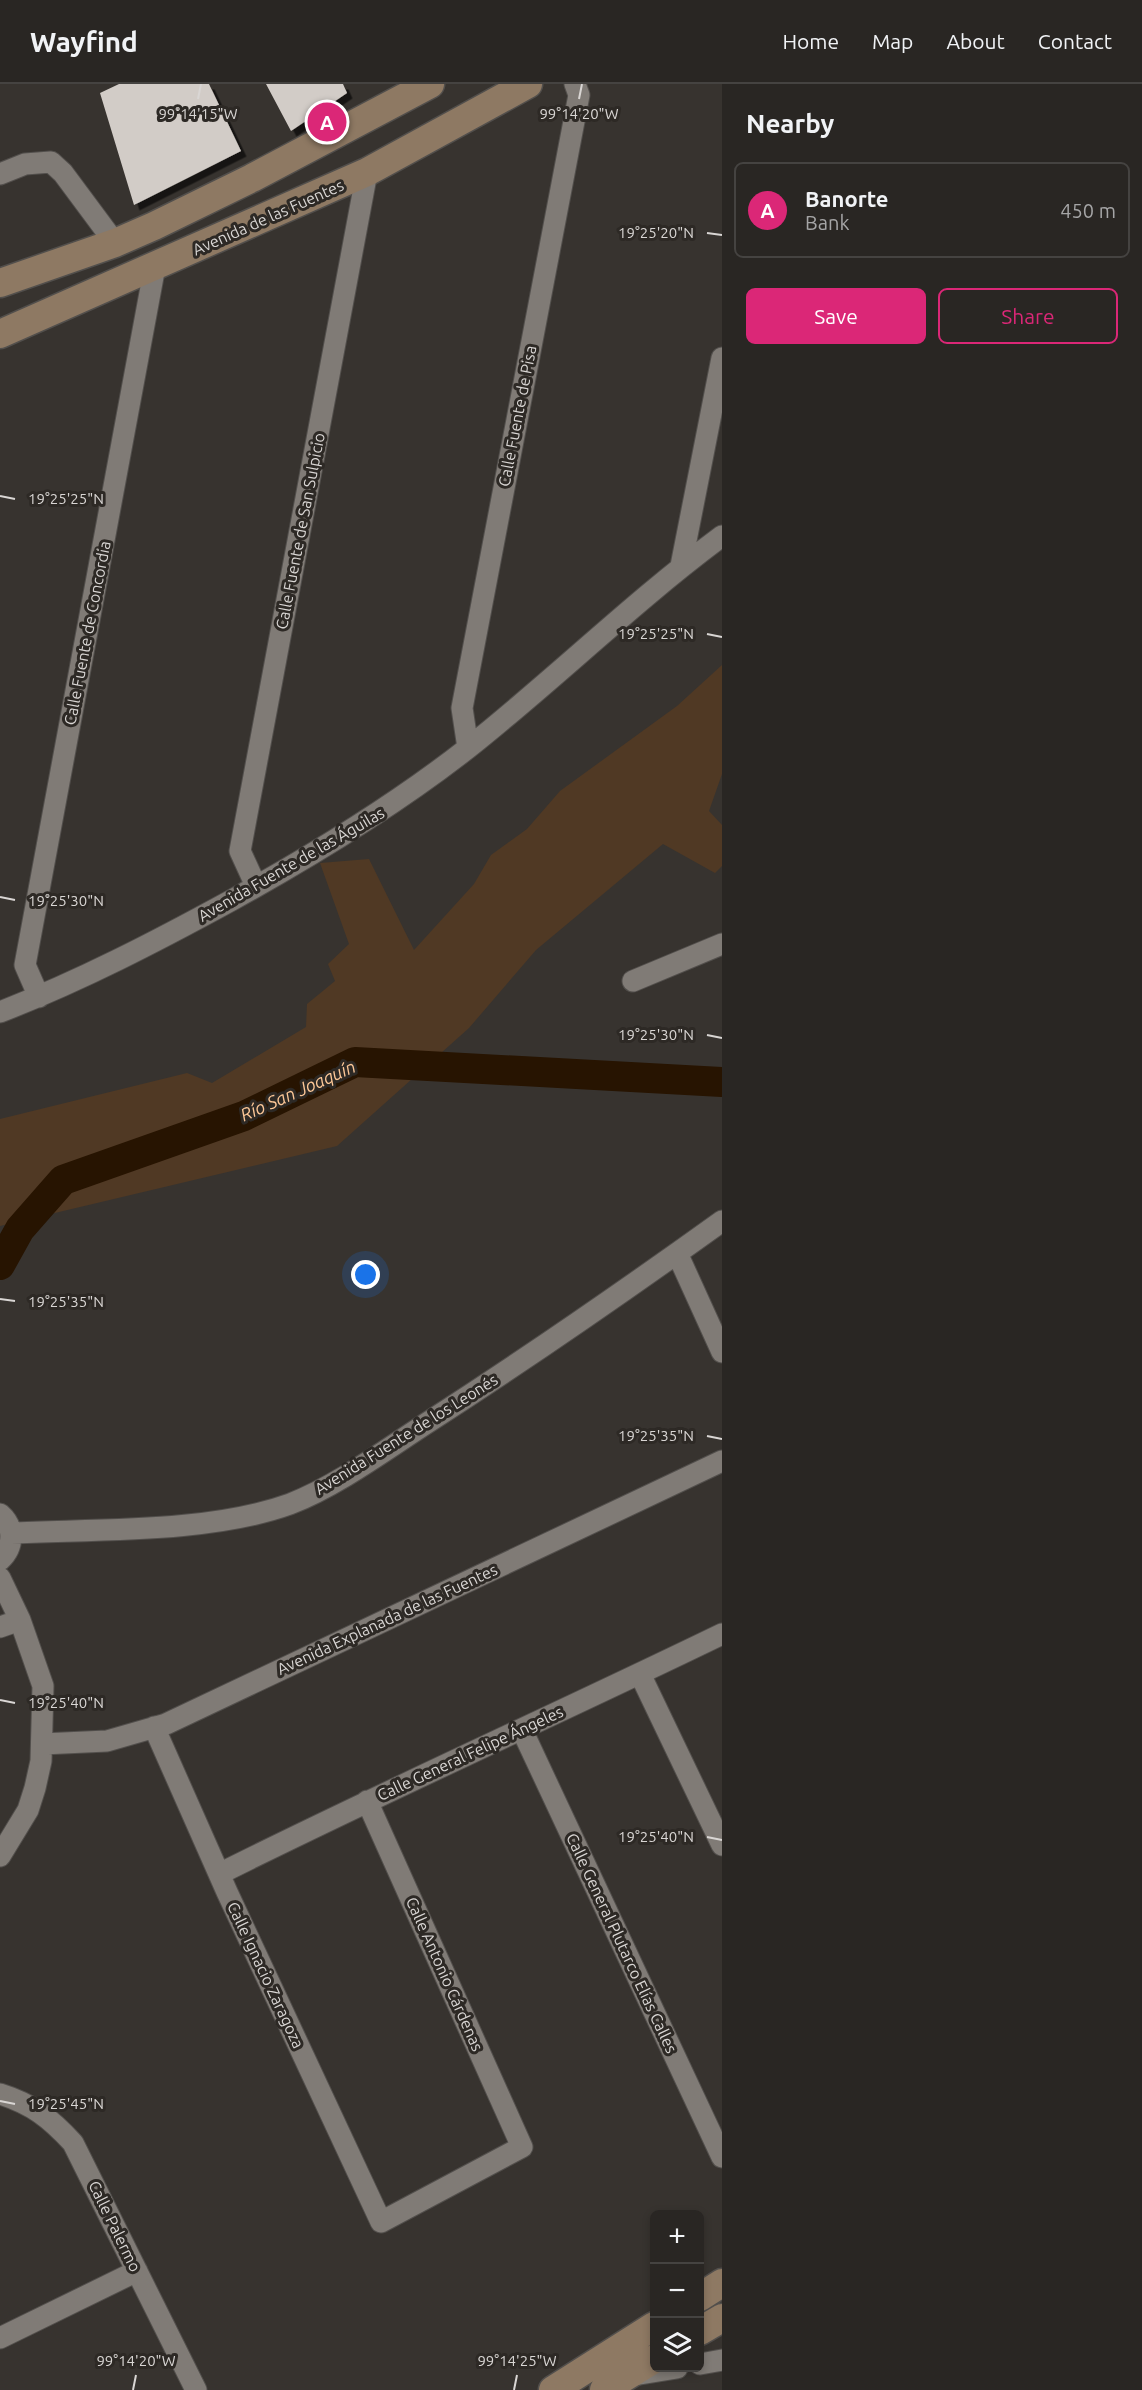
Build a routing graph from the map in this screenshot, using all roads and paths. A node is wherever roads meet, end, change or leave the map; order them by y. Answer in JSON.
{"nodes":[{"id":1,"x":430,"y":84,"type":"edge"},
{"id":2,"x":528,"y":84,"type":"edge"},
{"id":3,"x":575,"y":84,"type":"edge"},
{"id":4,"x":368,"y":172,"type":"junction"},
{"id":5,"x":0,"y":174,"type":"edge"},
{"id":6,"x":134,"y":235,"type":"junction"},
{"id":7,"x":156,"y":266,"type":"junction"},
{"id":8,"x":0,"y":283,"type":"edge"},
{"id":9,"x":0,"y":334,"type":"edge"},
{"id":10,"x":722,"y":358,"type":"edge"},
{"id":11,"x":722,"y":536,"type":"edge"},
{"id":12,"x":681,"y":566,"type":"junction"},
{"id":13,"x":468,"y":748,"type":"junction"},
{"id":14,"x":256,"y":886,"type":"junction"},
{"id":15,"x":722,"y":944,"type":"edge"},
{"id":16,"x":633,"y":981,"type":"dead end"},
{"id":17,"x":39,"y":997,"type":"junction"},
{"id":18,"x":0,"y":1012,"type":"edge"},
{"id":19,"x":722,"y":1221,"type":"edge"},
{"id":20,"x":677,"y":1253,"type":"junction"},
{"id":21,"x":722,"y":1352,"type":"edge"},
{"id":22,"x":722,"y":1461,"type":"edge"},
{"id":23,"x":0,"y":1514,"type":"edge"},
{"id":24,"x":12,"y":1533,"type":"junction"},
{"id":25,"x":0,"y":1560,"type":"edge"},
{"id":26,"x":0,"y":1578,"type":"edge"},
{"id":27,"x":20,"y":1620,"type":"junction"},
{"id":28,"x":0,"y":1627,"type":"edge"},
{"id":29,"x":722,"y":1634,"type":"edge"},
{"id":30,"x":639,"y":1674,"type":"junction"},
{"id":31,"x":154,"y":1727,"type":"junction"},
{"id":32,"x":522,"y":1730,"type":"junction"},
{"id":33,"x":42,"y":1743,"type":"junction"},
{"id":34,"x":367,"y":1801,"type":"junction"},
{"id":35,"x":722,"y":1845,"type":"edge"},
{"id":36,"x":0,"y":1856,"type":"edge"},
{"id":37,"x":219,"y":1874,"type":"junction"},
{"id":38,"x":0,"y":2094,"type":"edge"},
{"id":39,"x":722,"y":2157,"type":"edge"},
{"id":40,"x":381,"y":2222,"type":"joint"},
{"id":41,"x":137,"y":2271,"type":"junction"},
{"id":42,"x":722,"y":2283,"type":"edge"},
{"id":43,"x":704,"y":2294,"type":"edge"},
{"id":44,"x":722,"y":2318,"type":"edge"},
{"id":45,"x":704,"y":2328,"type":"edge"},
{"id":46,"x":650,"y":2329,"type":"edge"},
{"id":47,"x":0,"y":2338,"type":"edge"},
{"id":48,"x":722,"y":2360,"type":"edge"},
{"id":49,"x":650,"y":2362,"type":"edge"},
{"id":50,"x":704,"y":2363,"type":"edge"},
{"id":51,"x":658,"y":2372,"type":"edge"},
{"id":52,"x":616,"y":2383,"type":"edge"},
{"id":53,"x":196,"y":2390,"type":"edge"},
{"id":54,"x":553,"y":2390,"type":"edge"}],
"edges":[{"from":1,"to":6,"type":"main road"},
{"from":2,"to":4,"type":"main road","name":"Avenida de las Fuentes"},
{"from":3,"to":13,"type":"street","name":"Calle Fuente de Pisa"},
{"from":4,"to":7,"type":"main road","name":"Avenida de las Fuentes"},
{"from":4,"to":14,"type":"street","name":"Calle Fuente de San Sulpicio"},
{"from":5,"to":6,"type":"street"},
{"from":6,"to":7,"type":"main road"},
{"from":6,"to":7,"type":"main road"},
{"from":6,"to":8,"type":"main road"},
{"from":7,"to":9,"type":"main road","name":"Avenida de las Fuentes"},
{"from":7,"to":17,"type":"street","name":"Calle Fuente de Concordia"},
{"from":10,"to":12,"type":"street"},
{"from":11,"to":12,"type":"street","name":"Avenida Fuente de las Águilas"},
{"from":12,"to":13,"type":"street","name":"Avenida Fuente de las Águilas"},
{"from":13,"to":14,"type":"street","name":"Avenida Fuente de las Águilas"},
{"from":14,"to":17,"type":"street","name":"Avenida Fuente de las Águilas"},
{"from":15,"to":16,"type":"street"},
{"from":17,"to":18,"type":"street","name":"Avenida Fuente de las Águilas"},
{"from":19,"to":20,"type":"street","name":"Avenida Fuente de los Leonés"},
{"from":20,"to":21,"type":"street"},
{"from":20,"to":24,"type":"street","name":"Avenida Fuente de los Leonés"},
{"from":22,"to":31,"type":"street","name":"Avenida Explanada de las Fuentes"},
{"from":23,"to":24,"type":"street"},
{"from":24,"to":25,"type":"street"},
{"from":26,"to":27,"type":"street"},
{"from":27,"to":28,"type":"street"},
{"from":27,"to":33,"type":"street"},
{"from":29,"to":30,"type":"street","name":"Calle General Felipe Ángeles"},
{"from":30,"to":32,"type":"street","name":"Calle General Felipe Ángeles"},
{"from":30,"to":35,"type":"street"},
{"from":31,"to":33,"type":"street","name":"Avenida Explanada de las Fuentes"},
{"from":31,"to":37,"type":"street","name":"Calle Ignacio Zaragoza"},
{"from":32,"to":34,"type":"street","name":"Calle General Felipe Ángeles"},
{"from":32,"to":39,"type":"street","name":"Calle General Plutarco Elías Calles"},
{"from":33,"to":36,"type":"street"},
{"from":34,"to":37,"type":"street","name":"Calle General Felipe Ángeles"},
{"from":34,"to":40,"type":"street","name":"Calle Antonio Cárdenas"},
{"from":37,"to":40,"type":"street","name":"Calle Ignacio Zaragoza"},
{"from":38,"to":41,"type":"street","name":"Calle Palermo"},
{"from":41,"to":47,"type":"street"},
{"from":41,"to":53,"type":"street","name":"Calle Palermo"},
{"from":42,"to":43,"type":"main road"},
{"from":44,"to":45,"type":"main road"},
{"from":46,"to":54,"type":"main road"},
{"from":48,"to":50,"type":"street"},
{"from":49,"to":52,"type":"main road"},
{"from":51,"to":52,"type":"street"}]}
